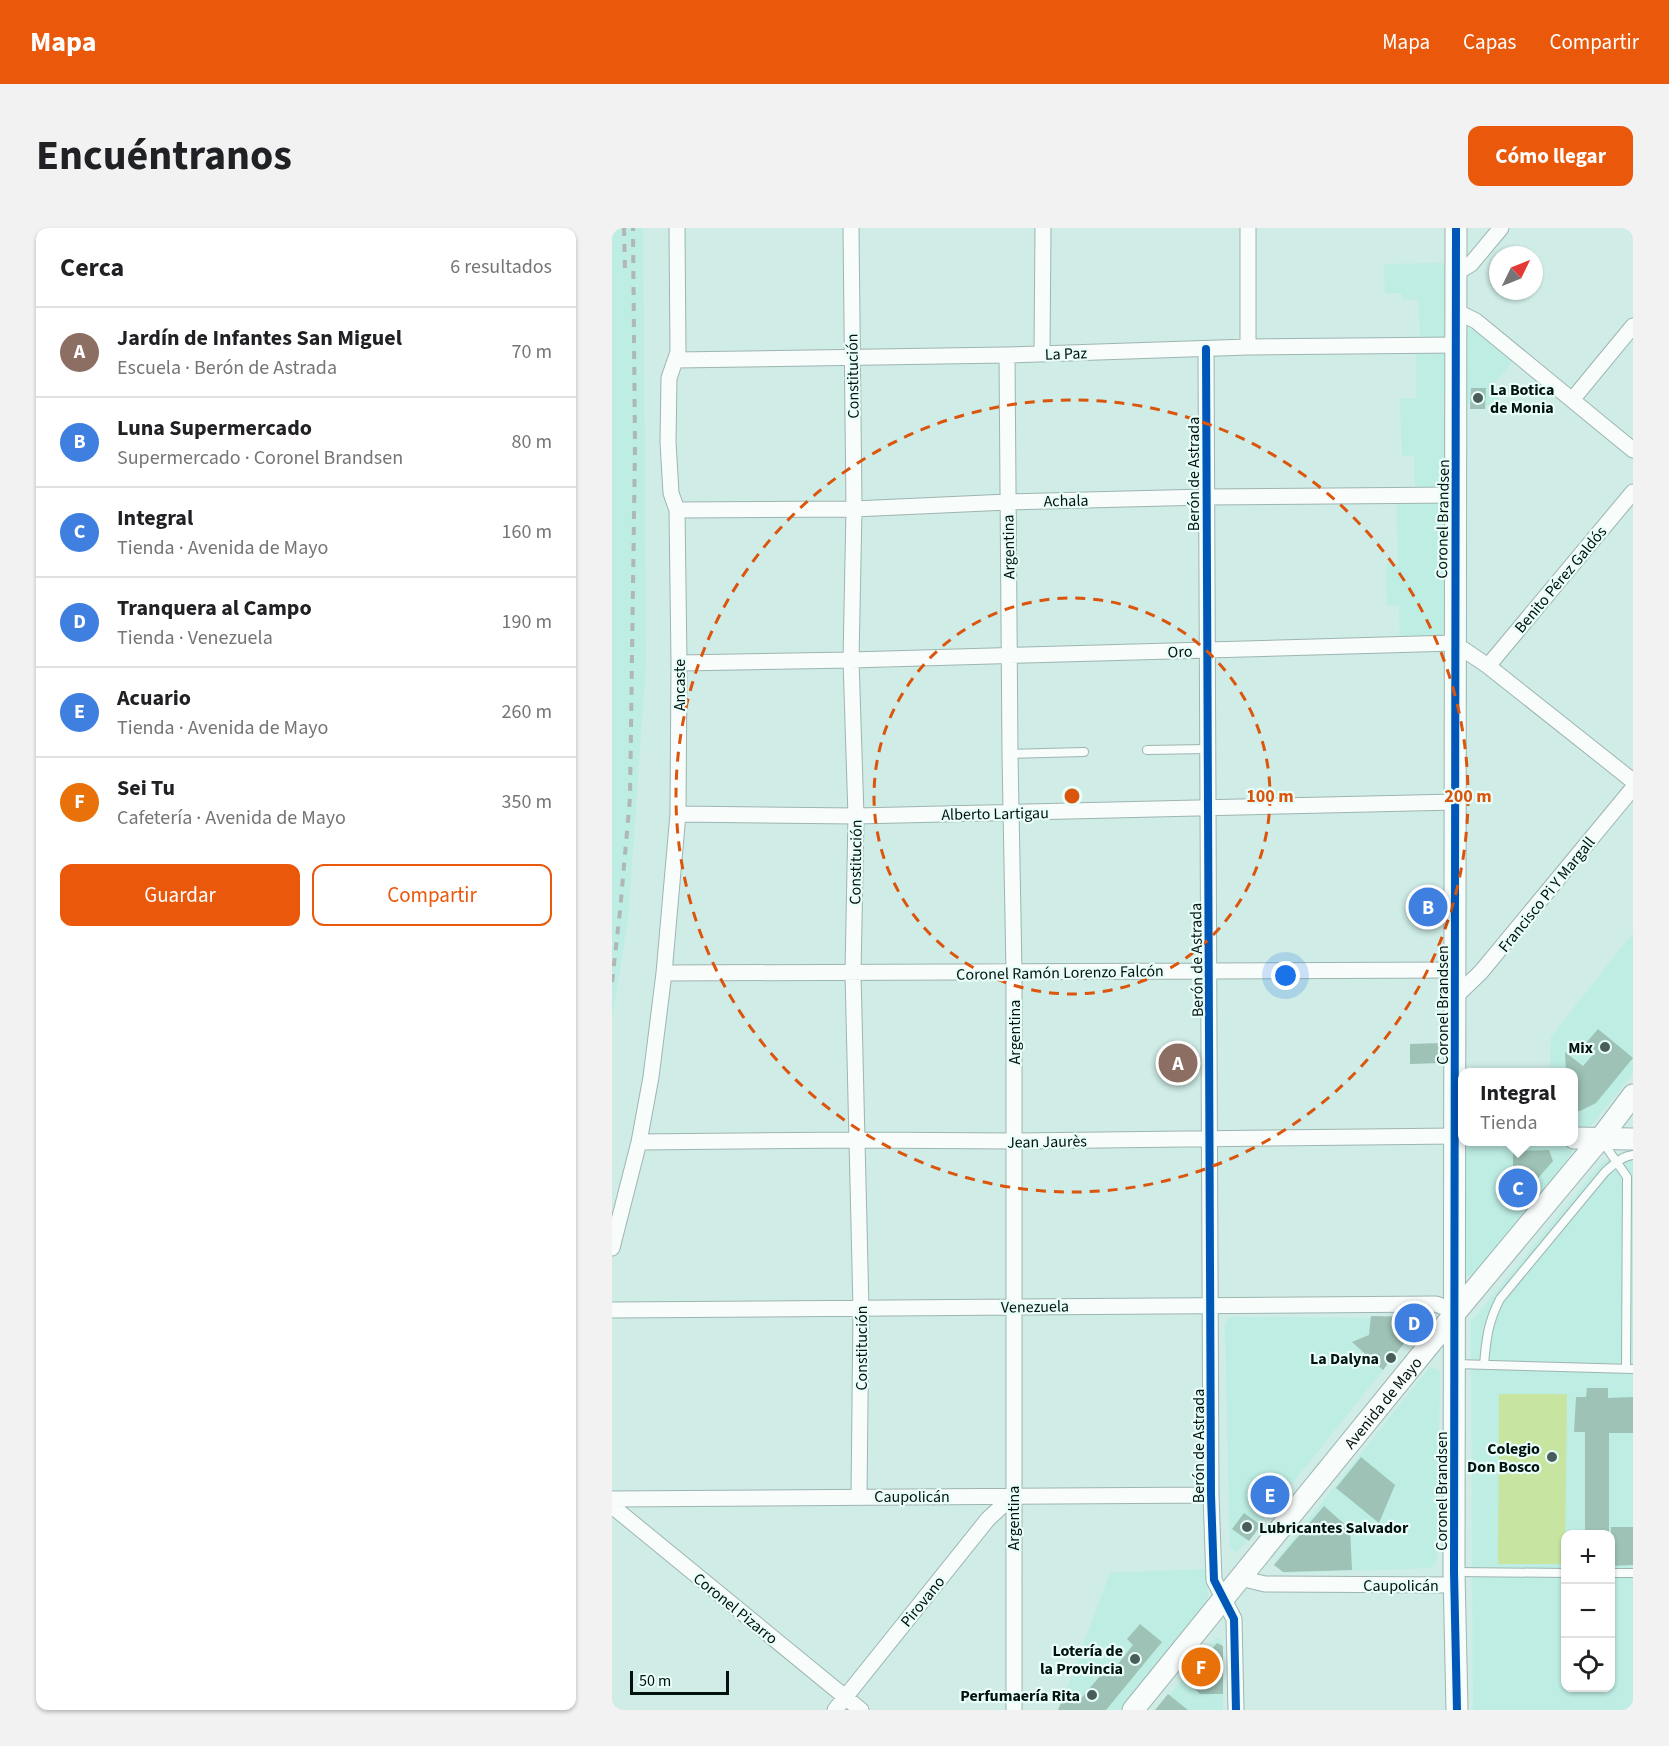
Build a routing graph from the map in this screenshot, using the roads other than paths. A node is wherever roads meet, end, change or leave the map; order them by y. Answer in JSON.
{"nodes":[{"id":1,"x":677,"y":228,"type":"edge"},
{"id":2,"x":851,"y":228,"type":"edge"},
{"id":3,"x":1043,"y":228,"type":"edge"},
{"id":4,"x":1248,"y":228,"type":"edge"},
{"id":5,"x":1456,"y":228,"type":"edge"},
{"id":6,"x":1501,"y":228,"type":"edge"},
{"id":7,"x":1456,"y":273,"type":"junction"},
{"id":8,"x":1456,"y":311,"type":"junction"},
{"id":9,"x":1633,"y":326,"type":"edge"},
{"id":10,"x":1457,"y":345,"type":"junction"},
{"id":11,"x":1248,"y":347,"type":"junction"},
{"id":12,"x":1206,"y":349,"type":"junction"},
{"id":13,"x":1042,"y":353,"type":"junction"},
{"id":14,"x":1007,"y":355,"type":"junction"},
{"id":15,"x":852,"y":357,"type":"junction"},
{"id":16,"x":676,"y":360,"type":"junction"},
{"id":17,"x":1572,"y":400,"type":"junction"},
{"id":18,"x":1633,"y":450,"type":"edge"},
{"id":19,"x":1633,"y":492,"type":"edge"},
{"id":20,"x":1455,"y":495,"type":"junction"},
{"id":21,"x":1206,"y":497,"type":"junction"},
{"id":22,"x":1008,"y":502,"type":"junction"},
{"id":23,"x":854,"y":509,"type":"junction"},
{"id":24,"x":677,"y":510,"type":"junction"},
{"id":25,"x":1454,"y":643,"type":"junction"},
{"id":26,"x":1206,"y":650,"type":"junction"},
{"id":27,"x":1009,"y":656,"type":"junction"},
{"id":28,"x":851,"y":660,"type":"junction"},
{"id":29,"x":679,"y":663,"type":"junction"},
{"id":30,"x":1488,"y":666,"type":"junction"},
{"id":31,"x":1207,"y":749,"type":"junction"},
{"id":32,"x":1147,"y":750,"type":"dead end"},
{"id":33,"x":1084,"y":752,"type":"dead end"},
{"id":34,"x":1010,"y":754,"type":"junction"},
{"id":35,"x":1633,"y":781,"type":"edge"},
{"id":36,"x":1633,"y":788,"type":"edge"},
{"id":37,"x":1456,"y":801,"type":"junction"},
{"id":38,"x":1207,"y":807,"type":"junction"},
{"id":39,"x":1010,"y":813,"type":"junction"},
{"id":40,"x":678,"y":814,"type":"junction"},
{"id":41,"x":856,"y":816,"type":"junction"},
{"id":42,"x":1209,"y":970,"type":"junction"},
{"id":43,"x":1455,"y":970,"type":"junction"},
{"id":44,"x":1014,"y":972,"type":"junction"},
{"id":45,"x":664,"y":973,"type":"junction"},
{"id":46,"x":853,"y":973,"type":"junction"},
{"id":47,"x":1455,"y":997,"type":"junction"},
{"id":48,"x":1633,"y":1095,"type":"edge"},
{"id":49,"x":1458,"y":1101,"type":"edge"},
{"id":50,"x":1458,"y":1136,"type":"edge"},
{"id":51,"x":1578,"y":1138,"type":"edge"},
{"id":52,"x":1600,"y":1138,"type":"junction"},
{"id":53,"x":1211,"y":1139,"type":"junction"},
{"id":54,"x":1633,"y":1139,"type":"edge"},
{"id":55,"x":856,"y":1140,"type":"junction"},
{"id":56,"x":1014,"y":1141,"type":"junction"},
{"id":57,"x":639,"y":1142,"type":"junction"},
{"id":58,"x":1459,"y":1146,"type":"edge"},
{"id":59,"x":1633,"y":1155,"type":"edge"},
{"id":60,"x":1614,"y":1159,"type":"junction"},
{"id":61,"x":1627,"y":1177,"type":"junction"},
{"id":62,"x":1633,"y":1186,"type":"edge"},
{"id":63,"x":612,"y":1248,"type":"edge"},
{"id":64,"x":1212,"y":1304,"type":"junction"},
{"id":65,"x":1014,"y":1307,"type":"junction"},
{"id":66,"x":861,"y":1309,"type":"junction"},
{"id":67,"x":612,"y":1310,"type":"edge"},
{"id":68,"x":1456,"y":1312,"type":"junction"},
{"id":69,"x":1454,"y":1364,"type":"junction"},
{"id":70,"x":1484,"y":1365,"type":"junction"},
{"id":71,"x":1630,"y":1369,"type":"edge"},
{"id":72,"x":1211,"y":1495,"type":"junction"},
{"id":73,"x":1013,"y":1496,"type":"junction"},
{"id":74,"x":859,"y":1497,"type":"junction"},
{"id":75,"x":612,"y":1499,"type":"edge"},
{"id":76,"x":612,"y":1506,"type":"edge"},
{"id":77,"x":1561,"y":1573,"type":"edge"},
{"id":78,"x":1615,"y":1573,"type":"edge"},
{"id":79,"x":1633,"y":1573,"type":"edge"},
{"id":80,"x":1240,"y":1578,"type":"junction"},
{"id":81,"x":1454,"y":1578,"type":"junction"},
{"id":82,"x":1224,"y":1598,"type":"junction"},
{"id":83,"x":845,"y":1697,"type":"junction"},
{"id":84,"x":835,"y":1710,"type":"edge"},
{"id":85,"x":861,"y":1710,"type":"edge"},
{"id":86,"x":1014,"y":1710,"type":"edge"},
{"id":87,"x":1133,"y":1710,"type":"edge"},
{"id":88,"x":1236,"y":1710,"type":"edge"},
{"id":89,"x":1457,"y":1710,"type":"edge"}],
"edges":[{"from":1,"to":16,"type":"street","name":"Ancaste"},
{"from":2,"to":15,"type":"street","name":"Constitución"},
{"from":3,"to":13,"type":"street"},
{"from":4,"to":11,"type":"street"},
{"from":5,"to":7,"type":"street","name":"Coronel Brandsen"},
{"from":6,"to":7,"type":"street"},
{"from":7,"to":8,"type":"street","name":"Coronel Brandsen"},
{"from":8,"to":10,"type":"street","name":"Coronel Brandsen"},
{"from":8,"to":17,"type":"street"},
{"from":9,"to":17,"type":"street"},
{"from":10,"to":11,"type":"street","name":"La Paz"},
{"from":10,"to":20,"type":"street","name":"Coronel Brandsen"},
{"from":11,"to":12,"type":"street","name":"La Paz"},
{"from":12,"to":13,"type":"street","name":"La Paz"},
{"from":12,"to":21,"type":"street","name":"Berón de Astrada"},
{"from":13,"to":14,"type":"street","name":"La Paz"},
{"from":14,"to":15,"type":"street","name":"La Paz"},
{"from":14,"to":22,"type":"street","name":"Argentina"},
{"from":15,"to":16,"type":"street","name":"La Paz"},
{"from":15,"to":23,"type":"street","name":"Constitución"},
{"from":16,"to":24,"type":"street","name":"Ancaste"},
{"from":17,"to":18,"type":"street"},
{"from":19,"to":30,"type":"street","name":"Benito Pérez Galdós"},
{"from":20,"to":21,"type":"street","name":"Achala"},
{"from":20,"to":25,"type":"street","name":"Coronel Brandsen"},
{"from":21,"to":22,"type":"street","name":"Achala"},
{"from":21,"to":26,"type":"street","name":"Berón de Astrada"},
{"from":22,"to":23,"type":"street","name":"Achala"},
{"from":22,"to":27,"type":"street","name":"Argentina"},
{"from":23,"to":24,"type":"street","name":"Achala"},
{"from":23,"to":28,"type":"street","name":"Constitución"},
{"from":24,"to":29,"type":"street","name":"Ancaste"},
{"from":25,"to":26,"type":"street","name":"Oro"},
{"from":25,"to":30,"type":"street"},
{"from":25,"to":37,"type":"street","name":"Coronel Brandsen"},
{"from":26,"to":27,"type":"street","name":"Oro"},
{"from":26,"to":31,"type":"street","name":"Berón de Astrada"},
{"from":27,"to":28,"type":"street","name":"Oro"},
{"from":27,"to":34,"type":"street","name":"Argentina"},
{"from":28,"to":29,"type":"street","name":"Oro"},
{"from":28,"to":41,"type":"street","name":"Constitución"},
{"from":29,"to":40,"type":"street","name":"Ancaste"},
{"from":30,"to":35,"type":"street"},
{"from":31,"to":32,"type":"lane"},
{"from":31,"to":38,"type":"street","name":"Berón de Astrada"},
{"from":33,"to":34,"type":"lane"},
{"from":34,"to":39,"type":"street","name":"Argentina"},
{"from":36,"to":47,"type":"street","name":"Francisco Pi Y Margall"},
{"from":37,"to":38,"type":"street","name":"Alberto Lartigau"},
{"from":37,"to":43,"type":"street","name":"Coronel Brandsen"},
{"from":38,"to":39,"type":"street","name":"Alberto Lartigau"},
{"from":38,"to":42,"type":"street","name":"Berón de Astrada"},
{"from":39,"to":41,"type":"street","name":"Alberto Lartigau"},
{"from":39,"to":44,"type":"street","name":"Argentina"},
{"from":40,"to":41,"type":"street","name":"Alberto Lartigau"},
{"from":40,"to":45,"type":"street","name":"Ancaste"},
{"from":41,"to":46,"type":"street","name":"Constitución"},
{"from":42,"to":43,"type":"street","name":"Coronel Ramón Lorenzo Falcón"},
{"from":42,"to":44,"type":"street","name":"Coronel Ramón Lorenzo Falcón"},
{"from":42,"to":53,"type":"street","name":"Berón de Astrada"},
{"from":43,"to":47,"type":"street","name":"Coronel Brandsen"},
{"from":44,"to":46,"type":"street","name":"Coronel Ramón Lorenzo Falcón"},
{"from":44,"to":56,"type":"street","name":"Argentina"},
{"from":45,"to":46,"type":"street","name":"Coronel Ramón Lorenzo Falcón"},
{"from":45,"to":57,"type":"street","name":"Ancaste"},
{"from":46,"to":55,"type":"street","name":"Constitución"},
{"from":47,"to":49,"type":"street","name":"Coronel Brandsen"},
{"from":48,"to":52,"type":"street","name":"Avenida de Mayo"},
{"from":50,"to":53,"type":"street","name":"Jean Jaurès"},
{"from":51,"to":52,"type":"street"},
{"from":52,"to":54,"type":"street"},
{"from":52,"to":60,"type":"lane"},
{"from":52,"to":68,"type":"street","name":"Avenida de Mayo"},
{"from":53,"to":56,"type":"street","name":"Jean Jaurès"},
{"from":53,"to":64,"type":"street","name":"Berón de Astrada"},
{"from":55,"to":56,"type":"street","name":"Jean Jaurès"},
{"from":55,"to":57,"type":"street","name":"Jean Jaurès"},
{"from":55,"to":66,"type":"street","name":"Constitución"},
{"from":56,"to":65,"type":"street","name":"Argentina"},
{"from":57,"to":63,"type":"street","name":"Ancaste"},
{"from":58,"to":68,"type":"street","name":"Coronel Brandsen"},
{"from":59,"to":60,"type":"lane"},
{"from":60,"to":61,"type":"lane"},
{"from":60,"to":70,"type":"lane"},
{"from":61,"to":62,"type":"lane"},
{"from":61,"to":71,"type":"lane"},
{"from":64,"to":65,"type":"street","name":"Venezuela"},
{"from":64,"to":68,"type":"street","name":"Venezuela"},
{"from":64,"to":72,"type":"street","name":"Berón de Astrada"},
{"from":65,"to":66,"type":"street","name":"Venezuela"},
{"from":65,"to":73,"type":"street","name":"Argentina"},
{"from":66,"to":67,"type":"street","name":"Venezuela"},
{"from":66,"to":74,"type":"street","name":"Constitución"},
{"from":68,"to":69,"type":"street","name":"Coronel Brandsen"},
{"from":68,"to":80,"type":"street","name":"Avenida de Mayo"},
{"from":69,"to":70,"type":"lane"},
{"from":69,"to":81,"type":"street","name":"Coronel Brandsen"},
{"from":70,"to":71,"type":"lane"},
{"from":72,"to":73,"type":"street","name":"Caupolicán"},
{"from":72,"to":82,"type":"street","name":"Berón de Astrada"},
{"from":73,"to":74,"type":"street","name":"Caupolicán"},
{"from":73,"to":83,"type":"street","name":"Pirovano"},
{"from":73,"to":86,"type":"street","name":"Argentina"},
{"from":74,"to":75,"type":"street","name":"Caupolicán"},
{"from":76,"to":83,"type":"street","name":"Coronel Pizarro"},
{"from":77,"to":81,"type":"lane"},
{"from":78,"to":79,"type":"lane"},
{"from":80,"to":81,"type":"street","name":"Caupolicán"},
{"from":80,"to":82,"type":"street","name":"Avenida de Mayo"},
{"from":81,"to":89,"type":"street","name":"Coronel Brandsen"},
{"from":82,"to":87,"type":"street","name":"Avenida de Mayo"},
{"from":82,"to":88,"type":"street","name":"Berón de Astrada"},
{"from":83,"to":84,"type":"street","name":"Pirovano"},
{"from":83,"to":85,"type":"street","name":"Coronel Pizarro"}]}
